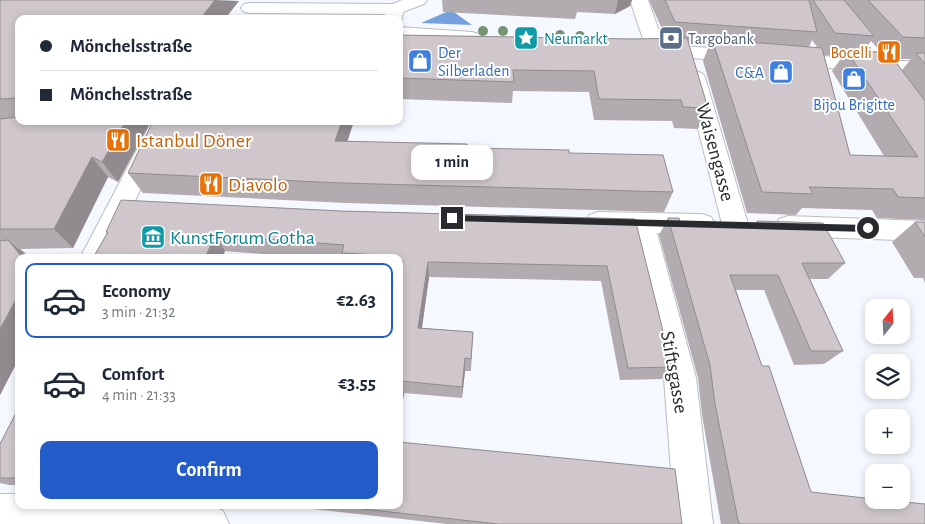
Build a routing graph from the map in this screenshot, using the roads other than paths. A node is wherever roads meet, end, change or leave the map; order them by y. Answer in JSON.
{"nodes":[{"id":1,"x":418,"y":0,"type":"edge"},
{"id":2,"x":640,"y":0,"type":"edge"},
{"id":3,"x":248,"y":9,"type":"edge"},
{"id":4,"x":394,"y":14,"type":"edge"},
{"id":5,"x":403,"y":33,"type":"edge"},
{"id":6,"x":488,"y":39,"type":"edge"},
{"id":7,"x":861,"y":45,"type":"edge"},
{"id":8,"x":637,"y":49,"type":"edge"},
{"id":9,"x":657,"y":50,"type":"junction"},
{"id":10,"x":688,"y":52,"type":"junction"},
{"id":11,"x":880,"y":67,"type":"junction"},
{"id":12,"x":925,"y":67,"type":"edge"},
{"id":13,"x":897,"y":91,"type":"edge"},
{"id":14,"x":161,"y":125,"type":"edge"},
{"id":15,"x":119,"y":204,"type":"junction"},
{"id":16,"x":148,"y":206,"type":"edge"},
{"id":17,"x":573,"y":222,"type":"edge"},
{"id":18,"x":641,"y":223,"type":"junction"},
{"id":19,"x":752,"y":224,"type":"junction"},
{"id":20,"x":925,"y":230,"type":"edge"},
{"id":21,"x":95,"y":254,"type":"edge"},
{"id":22,"x":0,"y":512,"type":"edge"},
{"id":23,"x":210,"y":524,"type":"edge"},
{"id":24,"x":694,"y":524,"type":"edge"}],
"edges":[{"from":1,"to":4,"type":"street"},
{"from":2,"to":9,"type":"street"},
{"from":3,"to":4,"type":"street"},
{"from":5,"to":6,"type":"street"},
{"from":7,"to":11,"type":"street"},
{"from":8,"to":9,"type":"street"},
{"from":9,"to":10,"type":"street"},
{"from":10,"to":11,"type":"street"},
{"from":10,"to":19,"type":"street","name":"Waisengasse"},
{"from":11,"to":12,"type":"street"},
{"from":11,"to":13,"type":"street"},
{"from":14,"to":15,"type":"street"},
{"from":15,"to":16,"type":"street"},
{"from":15,"to":21,"type":"street"},
{"from":17,"to":18,"type":"street"},
{"from":18,"to":19,"type":"street"},
{"from":18,"to":24,"type":"street","name":"Stiftsgasse"},
{"from":19,"to":20,"type":"street"},
{"from":22,"to":23,"type":"street"}]}
